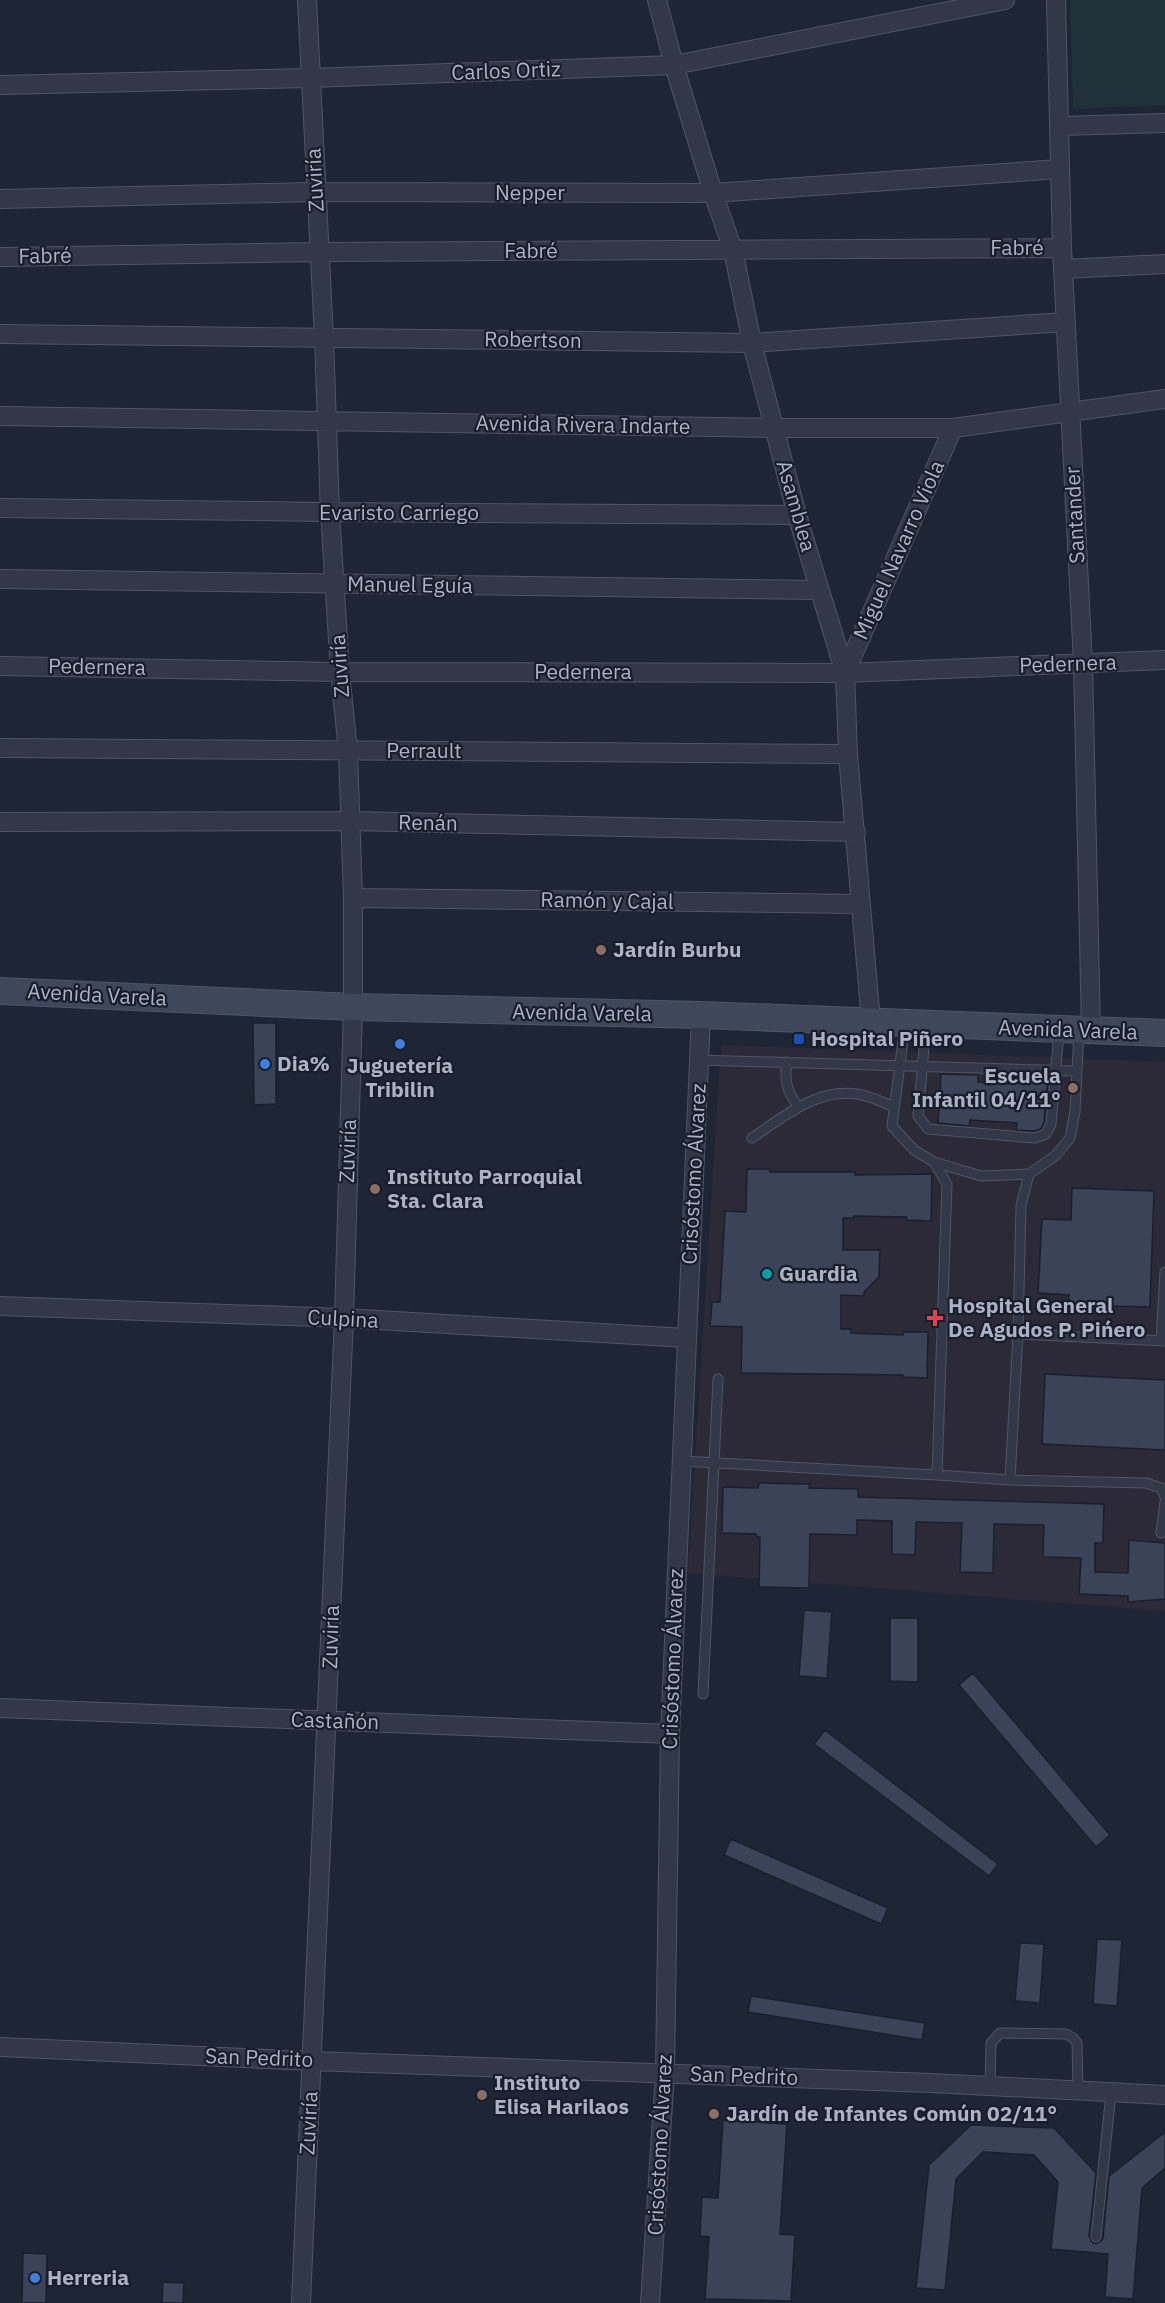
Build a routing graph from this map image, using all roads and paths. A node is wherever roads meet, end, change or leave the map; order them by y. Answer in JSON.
{"nodes":[{"id":1,"x":307,"y":0,"type":"edge"},
{"id":2,"x":657,"y":0,"type":"edge"},
{"id":3,"x":1005,"y":0,"type":"edge"},
{"id":4,"x":1056,"y":0,"type":"edge"},
{"id":5,"x":674,"y":65,"type":"junction"},
{"id":6,"x":310,"y":78,"type":"junction"},
{"id":7,"x":0,"y":85,"type":"edge"},
{"id":8,"x":1165,"y":123,"type":"edge"},
{"id":9,"x":1059,"y":126,"type":"junction"},
{"id":10,"x":1060,"y":169,"type":"junction"},
{"id":11,"x":316,"y":192,"type":"junction"},
{"id":12,"x":713,"y":193,"type":"junction"},
{"id":13,"x":0,"y":198,"type":"edge"},
{"id":14,"x":1062,"y":248,"type":"junction"},
{"id":15,"x":733,"y":250,"type":"junction"},
{"id":16,"x":320,"y":252,"type":"junction"},
{"id":17,"x":0,"y":257,"type":"edge"},
{"id":18,"x":1165,"y":264,"type":"edge"},
{"id":19,"x":1065,"y":269,"type":"junction"},
{"id":20,"x":1066,"y":322,"type":"junction"},
{"id":21,"x":0,"y":334,"type":"edge"},
{"id":22,"x":324,"y":338,"type":"junction"},
{"id":23,"x":752,"y":343,"type":"junction"},
{"id":24,"x":1165,"y":399,"type":"edge"},
{"id":25,"x":1070,"y":412,"type":"junction"},
{"id":26,"x":0,"y":416,"type":"edge"},
{"id":27,"x":326,"y":421,"type":"junction"},
{"id":28,"x":774,"y":428,"type":"junction"},
{"id":29,"x":953,"y":428,"type":"junction"},
{"id":30,"x":0,"y":508,"type":"edge"},
{"id":31,"x":330,"y":512,"type":"junction"},
{"id":32,"x":797,"y":515,"type":"junction"},
{"id":33,"x":0,"y":579,"type":"edge"},
{"id":34,"x":334,"y":584,"type":"junction"},
{"id":35,"x":820,"y":590,"type":"junction"},
{"id":36,"x":1165,"y":660,"type":"edge"},
{"id":37,"x":1083,"y":663,"type":"junction"},
{"id":38,"x":0,"y":666,"type":"edge"},
{"id":39,"x":340,"y":672,"type":"junction"},
{"id":40,"x":845,"y":673,"type":"junction"},
{"id":41,"x":0,"y":748,"type":"edge"},
{"id":42,"x":348,"y":751,"type":"junction"},
{"id":43,"x":848,"y":754,"type":"junction"},
{"id":44,"x":351,"y":821,"type":"junction"},
{"id":45,"x":0,"y":822,"type":"edge"},
{"id":46,"x":856,"y":832,"type":"junction"},
{"id":47,"x":352,"y":898,"type":"junction"},
{"id":48,"x":861,"y":904,"type":"junction"},
{"id":49,"x":0,"y":991,"type":"edge"},
{"id":50,"x":353,"y":1007,"type":"junction"},
{"id":51,"x":701,"y":1015,"type":"junction"},
{"id":52,"x":871,"y":1022,"type":"junction"},
{"id":53,"x":916,"y":1025,"type":"junction"},
{"id":54,"x":1076,"y":1030,"type":"junction"},
{"id":55,"x":1165,"y":1033,"type":"edge"},
{"id":56,"x":699,"y":1060,"type":"junction"},
{"id":57,"x":787,"y":1062,"type":"junction"},
{"id":58,"x":899,"y":1066,"type":"junction"},
{"id":59,"x":922,"y":1067,"type":"junction"},
{"id":60,"x":1056,"y":1071,"type":"junction"},
{"id":61,"x":1077,"y":1071,"type":"junction"},
{"id":62,"x":798,"y":1106,"type":"junction"},
{"id":63,"x":894,"y":1107,"type":"junction"},
{"id":64,"x":752,"y":1138,"type":"dead end"},
{"id":65,"x":934,"y":1162,"type":"junction"},
{"id":66,"x":1029,"y":1174,"type":"junction"},
{"id":67,"x":1165,"y":1272,"type":"edge"},
{"id":68,"x":0,"y":1306,"type":"edge"},
{"id":69,"x":344,"y":1318,"type":"junction"},
{"id":70,"x":1018,"y":1334,"type":"junction"},
{"id":71,"x":686,"y":1338,"type":"junction"},
{"id":72,"x":1163,"y":1341,"type":"edge"},
{"id":73,"x":718,"y":1379,"type":"dead end"},
{"id":74,"x":681,"y":1461,"type":"junction"},
{"id":75,"x":714,"y":1463,"type":"junction"},
{"id":76,"x":937,"y":1475,"type":"junction"},
{"id":77,"x":1010,"y":1480,"type":"junction"},
{"id":78,"x":1165,"y":1497,"type":"edge"},
{"id":79,"x":1165,"y":1502,"type":"edge"},
{"id":80,"x":1161,"y":1533,"type":"dead end"},
{"id":81,"x":703,"y":1694,"type":"dead end"},
{"id":82,"x":0,"y":1708,"type":"edge"},
{"id":83,"x":327,"y":1720,"type":"junction"},
{"id":84,"x":670,"y":1734,"type":"junction"},
{"id":85,"x":0,"y":2047,"type":"edge"},
{"id":86,"x":312,"y":2061,"type":"junction"},
{"id":87,"x":665,"y":2073,"type":"junction"},
{"id":88,"x":990,"y":2088,"type":"junction"},
{"id":89,"x":1078,"y":2091,"type":"junction"},
{"id":90,"x":1111,"y":2093,"type":"junction"},
{"id":91,"x":1165,"y":2095,"type":"edge"},
{"id":92,"x":1096,"y":2237,"type":"dead end"},
{"id":93,"x":301,"y":2303,"type":"edge"},
{"id":94,"x":650,"y":2303,"type":"edge"}],
"edges":[{"from":1,"to":6,"type":"street","name":"Zuviría"},
{"from":2,"to":5,"type":"street","name":"Asamblea"},
{"from":3,"to":5,"type":"street","name":"Carlos Ortiz"},
{"from":4,"to":9,"type":"street","name":"Santander"},
{"from":5,"to":6,"type":"street","name":"Carlos Ortiz"},
{"from":5,"to":12,"type":"street","name":"Asamblea"},
{"from":6,"to":7,"type":"street","name":"Carlos Ortiz"},
{"from":6,"to":11,"type":"street","name":"Zuviría"},
{"from":8,"to":9,"type":"street"},
{"from":9,"to":10,"type":"street","name":"Santander"},
{"from":10,"to":12,"type":"street","name":"Nepper"},
{"from":10,"to":14,"type":"street","name":"Santander"},
{"from":11,"to":12,"type":"street","name":"Nepper"},
{"from":11,"to":13,"type":"street","name":"Nepper"},
{"from":11,"to":16,"type":"street","name":"Zuviría"},
{"from":12,"to":15,"type":"street","name":"Asamblea"},
{"from":14,"to":15,"type":"street","name":"Fabré"},
{"from":14,"to":19,"type":"street","name":"Santander"},
{"from":15,"to":16,"type":"street","name":"Fabré"},
{"from":15,"to":23,"type":"street","name":"Asamblea"},
{"from":16,"to":17,"type":"street","name":"Fabré"},
{"from":16,"to":22,"type":"street","name":"Zuviría"},
{"from":18,"to":19,"type":"street"},
{"from":19,"to":20,"type":"street","name":"Santander"},
{"from":20,"to":23,"type":"street","name":"Robertson"},
{"from":20,"to":25,"type":"street","name":"Santander"},
{"from":21,"to":22,"type":"street","name":"Robertson"},
{"from":22,"to":23,"type":"street","name":"Robertson"},
{"from":22,"to":27,"type":"street","name":"Zuviría"},
{"from":23,"to":28,"type":"street","name":"Asamblea"},
{"from":24,"to":25,"type":"street","name":"Avenida Rivera Indarte"},
{"from":25,"to":29,"type":"street","name":"Avenida Rivera Indarte"},
{"from":25,"to":37,"type":"street","name":"Santander"},
{"from":26,"to":27,"type":"street","name":"Avenida Rivera Indarte"},
{"from":27,"to":28,"type":"street","name":"Avenida Rivera Indarte"},
{"from":27,"to":31,"type":"street","name":"Zuviría"},
{"from":28,"to":29,"type":"street","name":"Avenida Rivera Indarte"},
{"from":28,"to":32,"type":"street","name":"Asamblea"},
{"from":29,"to":40,"type":"street","name":"Miguel Navarro Viola"},
{"from":30,"to":31,"type":"street","name":"Evaristo Carriego"},
{"from":31,"to":32,"type":"street","name":"Evaristo Carriego"},
{"from":31,"to":34,"type":"street","name":"Zuviría"},
{"from":32,"to":35,"type":"street","name":"Asamblea"},
{"from":33,"to":34,"type":"street","name":"Manuel Eguía"},
{"from":34,"to":35,"type":"street","name":"Manuel Eguía"},
{"from":34,"to":39,"type":"street","name":"Zuviría"},
{"from":35,"to":40,"type":"street","name":"Asamblea"},
{"from":36,"to":37,"type":"street","name":"Pedernera"},
{"from":37,"to":40,"type":"street","name":"Pedernera"},
{"from":37,"to":54,"type":"street","name":"Santander"},
{"from":38,"to":39,"type":"street","name":"Pedernera"},
{"from":39,"to":40,"type":"street","name":"Pedernera"},
{"from":39,"to":42,"type":"street","name":"Zuviría"},
{"from":40,"to":43,"type":"street","name":"Asamblea"},
{"from":41,"to":42,"type":"street","name":"Perrault"},
{"from":42,"to":43,"type":"street","name":"Perrault"},
{"from":42,"to":44,"type":"street","name":"Zuviría"},
{"from":43,"to":46,"type":"street","name":"Asamblea"},
{"from":44,"to":45,"type":"street","name":"Renán"},
{"from":44,"to":46,"type":"street","name":"Renán"},
{"from":44,"to":47,"type":"street","name":"Zuviría"},
{"from":46,"to":48,"type":"street","name":"Asamblea"},
{"from":47,"to":48,"type":"street","name":"Ramón y Cajal"},
{"from":47,"to":50,"type":"street","name":"Zuviría"},
{"from":48,"to":52,"type":"street","name":"Asamblea"},
{"from":49,"to":50,"type":"main road","name":"Avenida Varela"},
{"from":50,"to":51,"type":"main road","name":"Avenida Varela"},
{"from":50,"to":69,"type":"street","name":"Zuviría"},
{"from":51,"to":52,"type":"main road","name":"Avenida Varela"},
{"from":51,"to":56,"type":"street","name":"Crisóstomo Álvarez"},
{"from":52,"to":53,"type":"main road","name":"Avenida Varela"},
{"from":53,"to":54,"type":"main road","name":"Avenida Varela"},
{"from":53,"to":58,"type":"lane"},
{"from":53,"to":59,"type":"lane"},
{"from":54,"to":55,"type":"main road","name":"Avenida Varela"},
{"from":54,"to":60,"type":"lane"},
{"from":54,"to":61,"type":"lane"},
{"from":56,"to":57,"type":"lane"},
{"from":56,"to":71,"type":"street","name":"Crisóstomo Álvarez"},
{"from":57,"to":58,"type":"lane"},
{"from":57,"to":62,"type":"lane"},
{"from":58,"to":59,"type":"lane"},
{"from":58,"to":63,"type":"lane"},
{"from":59,"to":60,"type":"lane"},
{"from":59,"to":60,"type":"lane"},
{"from":60,"to":61,"type":"lane"},
{"from":61,"to":66,"type":"lane"},
{"from":62,"to":63,"type":"lane"},
{"from":62,"to":64,"type":"lane"},
{"from":63,"to":65,"type":"lane"},
{"from":65,"to":66,"type":"lane"},
{"from":65,"to":76,"type":"lane"},
{"from":66,"to":70,"type":"lane"},
{"from":67,"to":72,"type":"lane"},
{"from":68,"to":69,"type":"street","name":"Culpina"},
{"from":69,"to":71,"type":"street","name":"Culpina"},
{"from":69,"to":83,"type":"street","name":"Zuviría"},
{"from":70,"to":72,"type":"lane"},
{"from":70,"to":77,"type":"lane"},
{"from":71,"to":74,"type":"street","name":"Crisóstomo Álvarez"},
{"from":73,"to":75,"type":"lane"},
{"from":74,"to":75,"type":"lane"},
{"from":74,"to":84,"type":"street","name":"Crisóstomo Álvarez"},
{"from":75,"to":76,"type":"lane"},
{"from":75,"to":81,"type":"lane"},
{"from":76,"to":77,"type":"lane"},
{"from":77,"to":78,"type":"lane"},
{"from":79,"to":80,"type":"lane"},
{"from":82,"to":83,"type":"street","name":"Castañón"},
{"from":83,"to":84,"type":"street","name":"Castañón"},
{"from":83,"to":86,"type":"street","name":"Zuviría"},
{"from":84,"to":87,"type":"street","name":"Crisóstomo Álvarez"},
{"from":85,"to":86,"type":"street","name":"San Pedrito"},
{"from":86,"to":87,"type":"street","name":"San Pedrito"},
{"from":86,"to":93,"type":"street","name":"Zuviría"},
{"from":87,"to":88,"type":"street","name":"San Pedrito"},
{"from":87,"to":94,"type":"street","name":"Crisóstomo Álvarez"},
{"from":88,"to":89,"type":"street","name":"San Pedrito"},
{"from":88,"to":89,"type":"lane"},
{"from":89,"to":90,"type":"street","name":"San Pedrito"},
{"from":90,"to":91,"type":"street","name":"San Pedrito"},
{"from":90,"to":92,"type":"lane"}]}
